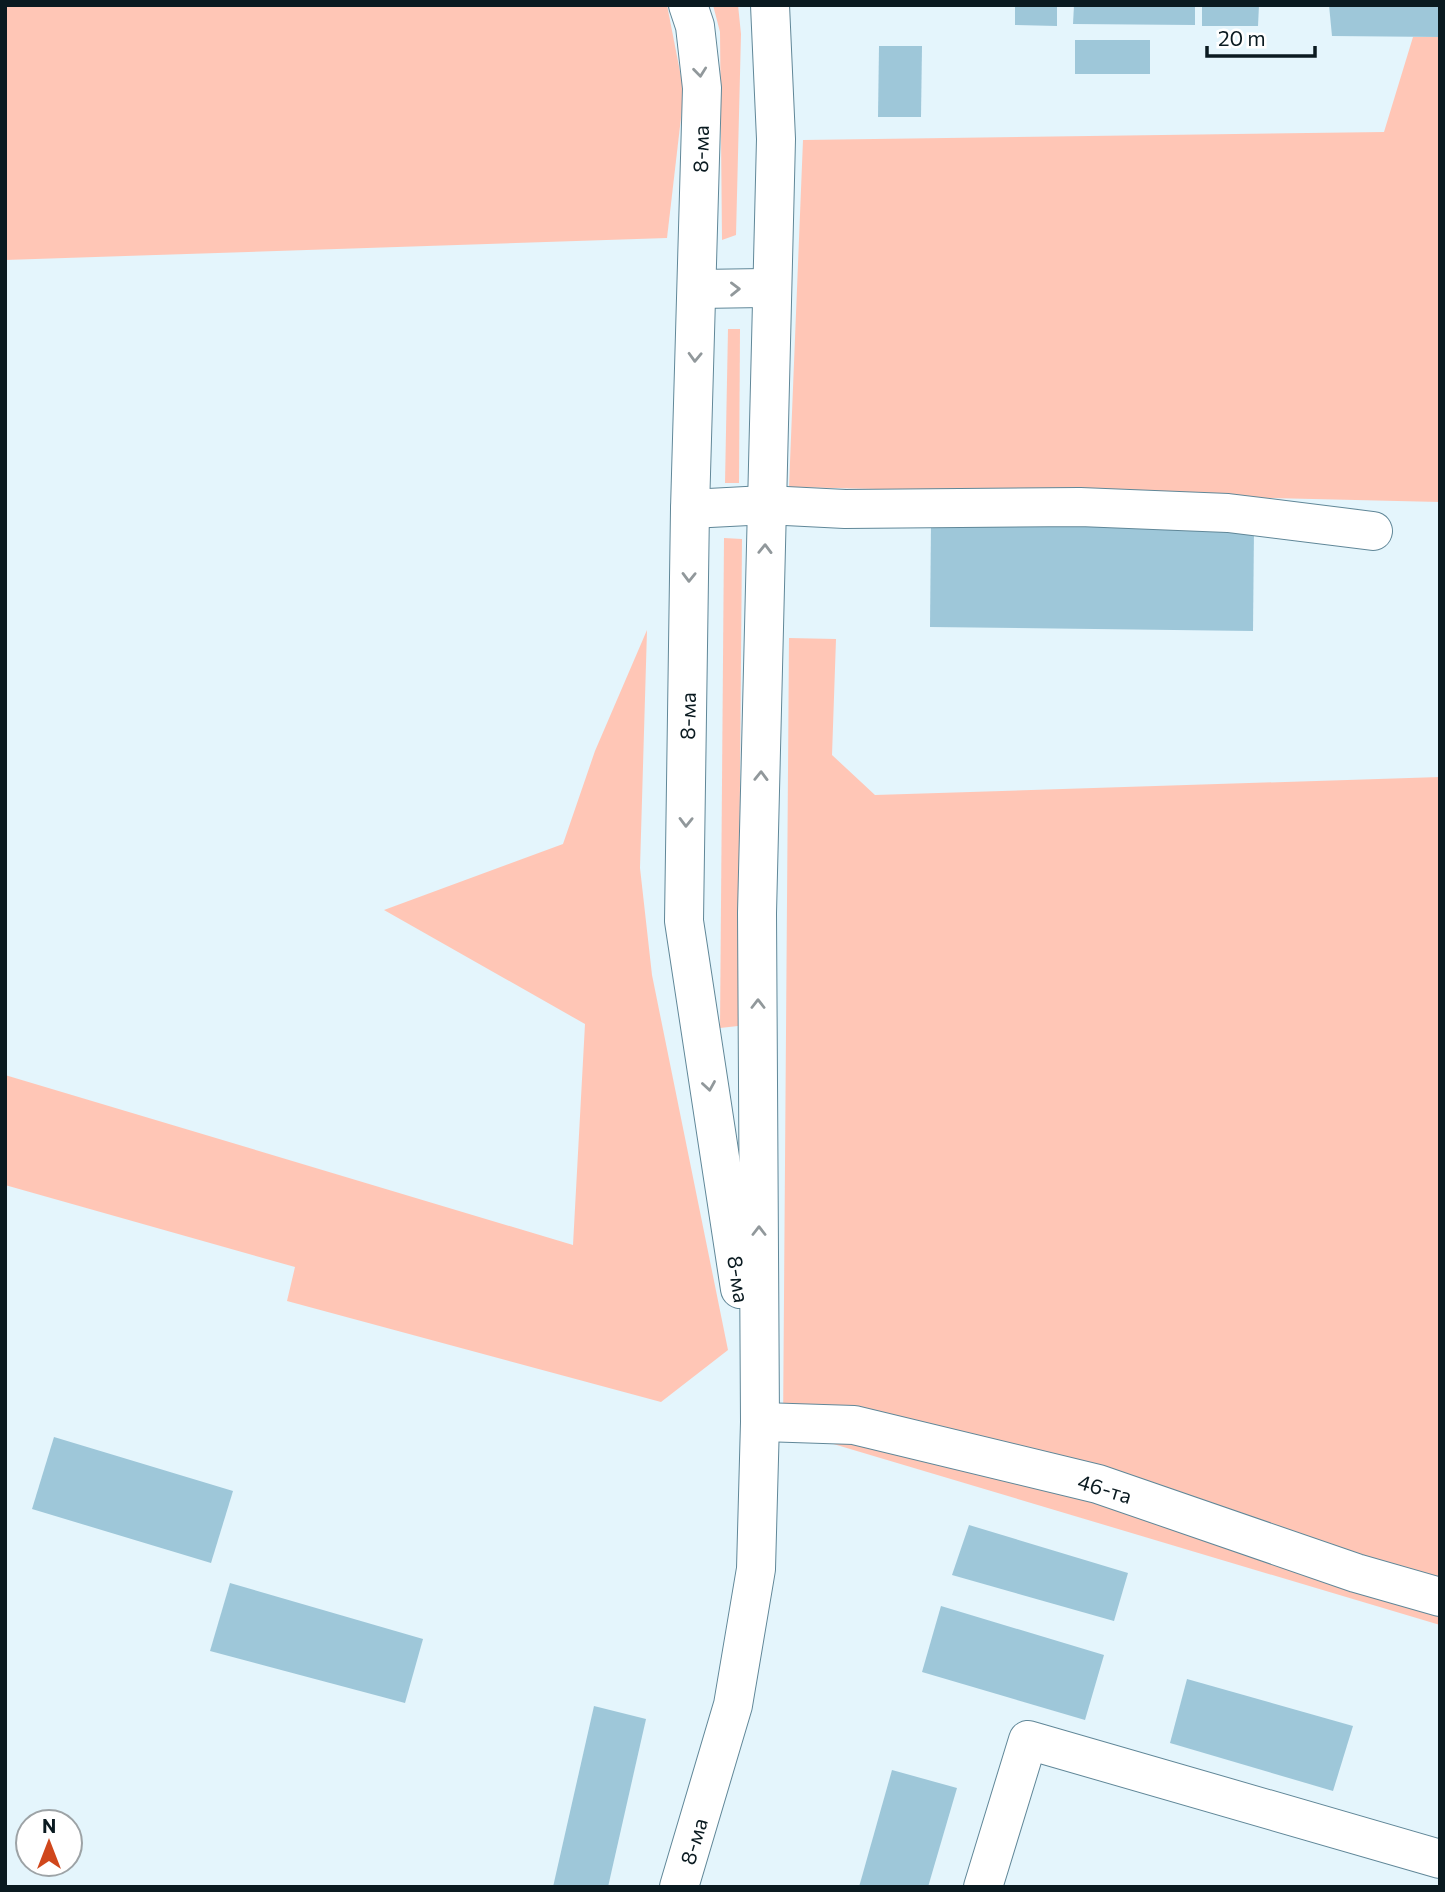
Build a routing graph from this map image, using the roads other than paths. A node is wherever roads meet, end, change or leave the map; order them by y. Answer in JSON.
{"nodes":[{"id":1,"x":688,"y":5,"type":"edge"},
{"id":2,"x":770,"y":5,"type":"edge"},
{"id":3,"x":772,"y":288,"type":"junction"},
{"id":4,"x":698,"y":289,"type":"junction"},
{"id":5,"x":766,"y":505,"type":"junction"},
{"id":6,"x":690,"y":509,"type":"junction"},
{"id":7,"x":1373,"y":531,"type":"dead end"},
{"id":8,"x":760,"y":1422,"type":"junction"},
{"id":9,"x":1440,"y":1597,"type":"edge"},
{"id":10,"x":1440,"y":1859,"type":"edge"},
{"id":11,"x":679,"y":1887,"type":"edge"},
{"id":12,"x":983,"y":1887,"type":"edge"}],
"edges":[{"from":1,"to":4,"type":"street","name":"8-ма","one_way":true},
{"from":2,"to":3,"type":"street","name":"8-ма"},
{"from":4,"to":3,"type":"street","one_way":true},
{"from":3,"to":5,"type":"street","name":"8-ма"},
{"from":4,"to":6,"type":"street","name":"8-ма","one_way":true},
{"from":5,"to":6,"type":"street"},
{"from":5,"to":7,"type":"street"},
{"from":8,"to":5,"type":"street","name":"8-ма","one_way":true},
{"from":6,"to":8,"type":"street","name":"8-ма","one_way":true},
{"from":8,"to":9,"type":"street","name":"46-та"},
{"from":8,"to":11,"type":"street","name":"8-ма"},
{"from":10,"to":12,"type":"street"}]}
